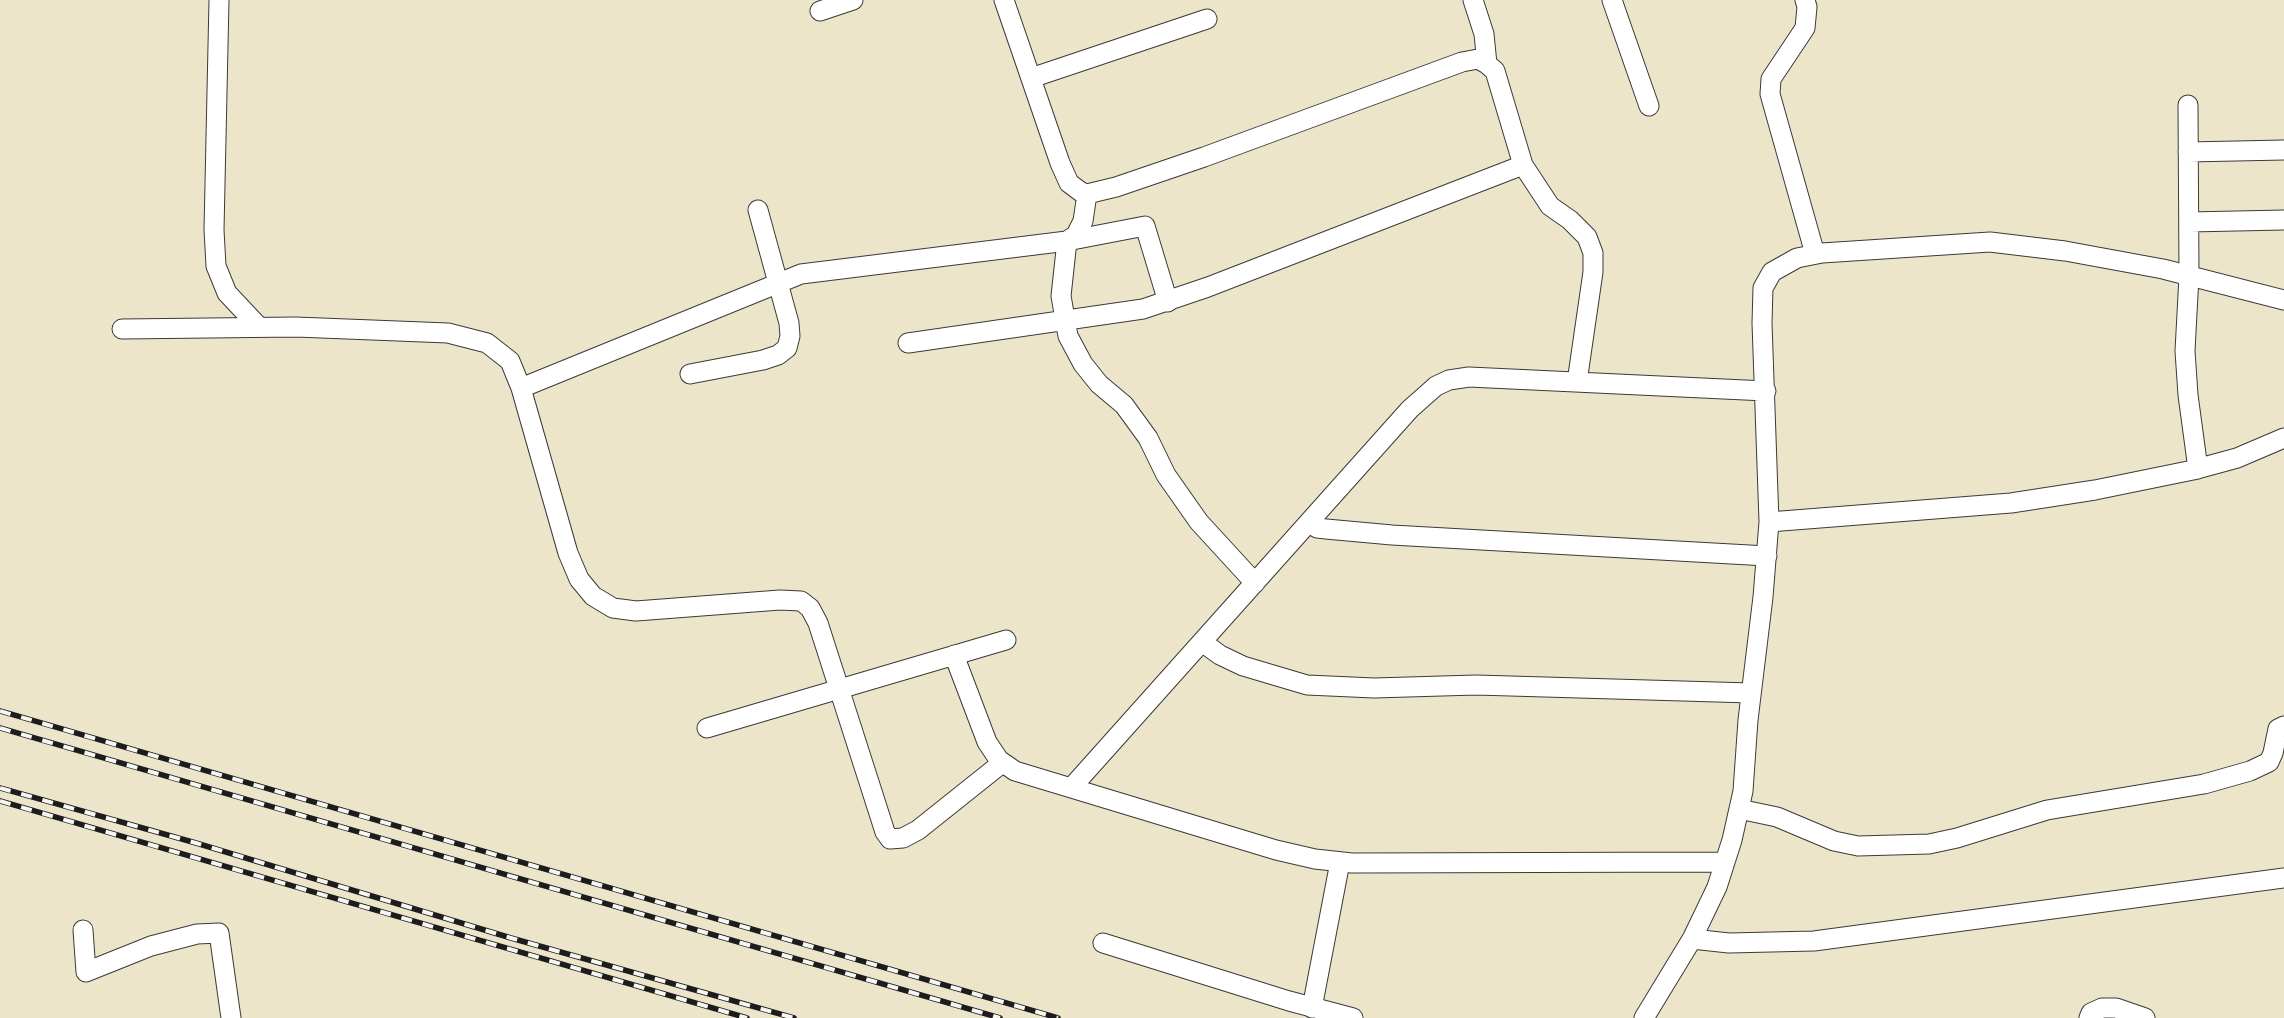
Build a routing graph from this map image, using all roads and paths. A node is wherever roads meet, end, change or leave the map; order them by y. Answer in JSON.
{"nodes":[{"id":1,"x":219,"y":0,"type":"edge"},
{"id":2,"x":853,"y":0,"type":"edge"},
{"id":3,"x":1004,"y":0,"type":"edge"},
{"id":4,"x":1473,"y":0,"type":"edge"},
{"id":5,"x":1612,"y":0,"type":"edge"},
{"id":6,"x":1806,"y":0,"type":"edge"},
{"id":7,"x":820,"y":11,"type":"dead end"},
{"id":8,"x":1207,"y":19,"type":"dead end"},
{"id":9,"x":1487,"y":64,"type":"junction"},
{"id":10,"x":1031,"y":78,"type":"junction"},
{"id":11,"x":2188,"y":105,"type":"dead end"},
{"id":12,"x":1649,"y":106,"type":"dead end"},
{"id":13,"x":2284,"y":150,"type":"edge"},
{"id":14,"x":2188,"y":152,"type":"junction"},
{"id":15,"x":1524,"y":165,"type":"junction"},
{"id":16,"x":1087,"y":194,"type":"junction"},
{"id":17,"x":758,"y":210,"type":"dead end"},
{"id":18,"x":2284,"y":220,"type":"edge"},
{"id":19,"x":2189,"y":222,"type":"junction"},
{"id":20,"x":1067,"y":241,"type":"junction"},
{"id":21,"x":1816,"y":254,"type":"junction"},
{"id":22,"x":2189,"y":276,"type":"junction"},
{"id":23,"x":777,"y":283,"type":"junction"},
{"id":24,"x":2284,"y":300,"type":"edge"},
{"id":25,"x":1168,"y":302,"type":"junction"},
{"id":26,"x":1066,"y":321,"type":"junction"},
{"id":27,"x":259,"y":327,"type":"junction"},
{"id":28,"x":122,"y":329,"type":"dead end"},
{"id":29,"x":908,"y":343,"type":"dead end"},
{"id":30,"x":690,"y":374,"type":"dead end"},
{"id":31,"x":1577,"y":382,"type":"junction"},
{"id":32,"x":521,"y":388,"type":"junction"},
{"id":33,"x":1766,"y":391,"type":"junction"},
{"id":34,"x":2284,"y":438,"type":"edge"},
{"id":35,"x":2198,"y":469,"type":"junction"},
{"id":36,"x":1309,"y":522,"type":"junction"},
{"id":37,"x":1770,"y":522,"type":"junction"},
{"id":38,"x":1767,"y":556,"type":"junction"},
{"id":39,"x":1255,"y":583,"type":"junction"},
{"id":40,"x":1006,"y":640,"type":"dead end"},
{"id":41,"x":1202,"y":642,"type":"junction"},
{"id":42,"x":954,"y":655,"type":"junction"},
{"id":43,"x":839,"y":689,"type":"junction"},
{"id":44,"x":1751,"y":693,"type":"junction"},
{"id":45,"x":2284,"y":726,"type":"edge"},
{"id":46,"x":707,"y":728,"type":"dead end"},
{"id":47,"x":1002,"y":763,"type":"junction"},
{"id":48,"x":1072,"y":788,"type":"junction"},
{"id":49,"x":1739,"y":808,"type":"junction"},
{"id":50,"x":1340,"y":862,"type":"junction"},
{"id":51,"x":1725,"y":862,"type":"junction"},
{"id":52,"x":2284,"y":878,"type":"edge"},
{"id":53,"x":82,"y":930,"type":"dead end"},
{"id":54,"x":1692,"y":939,"type":"junction"},
{"id":55,"x":1103,"y":943,"type":"dead end"},
{"id":56,"x":1312,"y":1008,"type":"junction"},
{"id":57,"x":231,"y":1018,"type":"edge"},
{"id":58,"x":1353,"y":1018,"type":"edge"},
{"id":59,"x":1644,"y":1018,"type":"edge"},
{"id":60,"x":2089,"y":1018,"type":"edge"},
{"id":61,"x":2145,"y":1018,"type":"edge"}],
"edges":[{"from":1,"to":27,"type":"street"},
{"from":2,"to":7,"type":"street"},
{"from":3,"to":10,"type":"street"},
{"from":4,"to":9,"type":"street"},
{"from":5,"to":12,"type":"street"},
{"from":6,"to":21,"type":"street"},
{"from":8,"to":10,"type":"street"},
{"from":9,"to":15,"type":"street"},
{"from":9,"to":16,"type":"street"},
{"from":10,"to":16,"type":"street"},
{"from":11,"to":14,"type":"street"},
{"from":13,"to":14,"type":"street"},
{"from":14,"to":19,"type":"street"},
{"from":15,"to":25,"type":"street"},
{"from":15,"to":31,"type":"street"},
{"from":16,"to":20,"type":"street"},
{"from":17,"to":23,"type":"street"},
{"from":18,"to":19,"type":"street"},
{"from":19,"to":22,"type":"street"},
{"from":20,"to":23,"type":"street"},
{"from":20,"to":25,"type":"street"},
{"from":20,"to":26,"type":"street"},
{"from":21,"to":22,"type":"street"},
{"from":21,"to":33,"type":"street"},
{"from":22,"to":24,"type":"street"},
{"from":22,"to":35,"type":"street"},
{"from":23,"to":30,"type":"street"},
{"from":23,"to":32,"type":"street"},
{"from":25,"to":26,"type":"street"},
{"from":26,"to":29,"type":"street"},
{"from":26,"to":39,"type":"street"},
{"from":27,"to":28,"type":"street"},
{"from":27,"to":32,"type":"street"},
{"from":31,"to":33,"type":"street"},
{"from":31,"to":36,"type":"street"},
{"from":32,"to":43,"type":"street"},
{"from":33,"to":37,"type":"street"},
{"from":34,"to":35,"type":"street"},
{"from":35,"to":37,"type":"street"},
{"from":36,"to":38,"type":"street"},
{"from":36,"to":39,"type":"street"},
{"from":37,"to":38,"type":"street"},
{"from":38,"to":44,"type":"street"},
{"from":39,"to":41,"type":"street"},
{"from":40,"to":42,"type":"street"},
{"from":41,"to":44,"type":"street"},
{"from":41,"to":48,"type":"street"},
{"from":42,"to":43,"type":"street"},
{"from":42,"to":47,"type":"street"},
{"from":43,"to":46,"type":"street"},
{"from":43,"to":47,"type":"street"},
{"from":44,"to":49,"type":"street"},
{"from":45,"to":49,"type":"street"},
{"from":47,"to":48,"type":"street"},
{"from":48,"to":50,"type":"street"},
{"from":49,"to":51,"type":"street"},
{"from":50,"to":51,"type":"street"},
{"from":50,"to":56,"type":"street"},
{"from":51,"to":54,"type":"street"},
{"from":52,"to":54,"type":"street"},
{"from":53,"to":57,"type":"street"},
{"from":54,"to":59,"type":"street"},
{"from":55,"to":56,"type":"street"},
{"from":56,"to":58,"type":"street"},
{"from":60,"to":61,"type":"street"}]}
